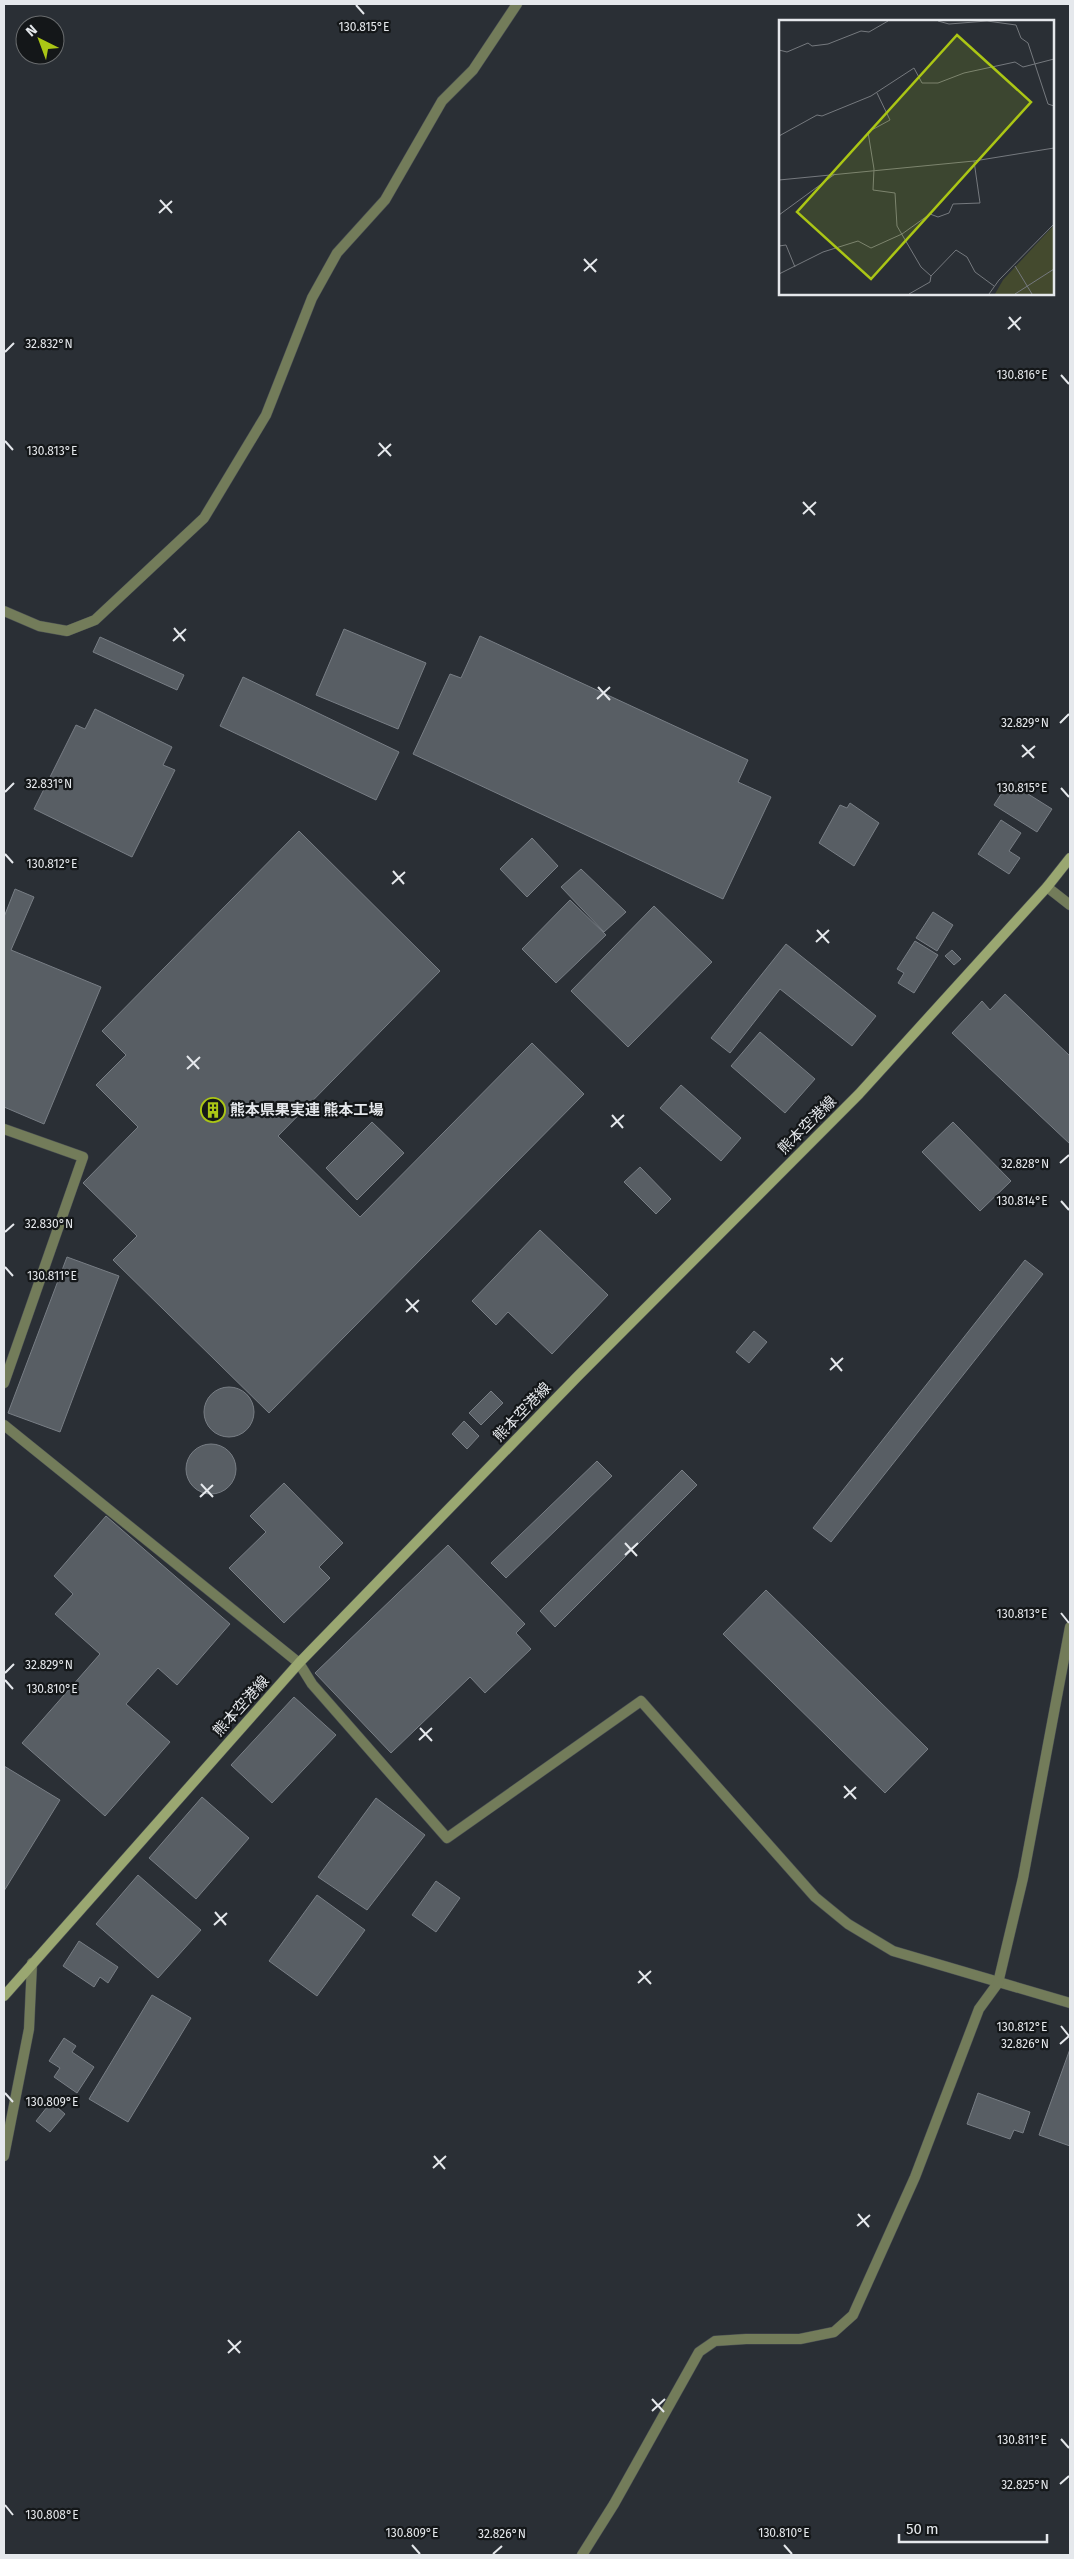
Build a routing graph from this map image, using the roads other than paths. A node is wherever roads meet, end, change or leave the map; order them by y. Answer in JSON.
{"nodes":[{"id":1,"x":517,"y":4,"type":"edge"},
{"id":2,"x":4,"y":611,"type":"edge"},
{"id":3,"x":1070,"y":858,"type":"edge"},
{"id":4,"x":1047,"y":887,"type":"junction"},
{"id":5,"x":1070,"y":905,"type":"edge"},
{"id":6,"x":4,"y":1130,"type":"edge"},
{"id":7,"x":4,"y":1383,"type":"edge"},
{"id":8,"x":4,"y":1425,"type":"edge"},
{"id":9,"x":1070,"y":1627,"type":"edge"},
{"id":10,"x":299,"y":1663,"type":"junction"},
{"id":11,"x":32,"y":1963,"type":"junction"},
{"id":12,"x":998,"y":1983,"type":"junction"},
{"id":13,"x":4,"y":1996,"type":"edge"},
{"id":14,"x":1070,"y":2003,"type":"edge"},
{"id":15,"x":4,"y":2156,"type":"edge"},
{"id":16,"x":582,"y":2555,"type":"edge"}],
"edges":[{"from":1,"to":2,"type":"street"},
{"from":3,"to":4,"type":"main road","name":"熊本空港線"},
{"from":4,"to":5,"type":"street"},
{"from":4,"to":10,"type":"main road","name":"熊本空港線"},
{"from":6,"to":7,"type":"street"},
{"from":8,"to":10,"type":"street"},
{"from":9,"to":12,"type":"street"},
{"from":10,"to":11,"type":"main road","name":"熊本空港線"},
{"from":10,"to":12,"type":"street"},
{"from":11,"to":13,"type":"main road","name":"熊本空港線"},
{"from":11,"to":15,"type":"street"},
{"from":12,"to":14,"type":"street"},
{"from":12,"to":16,"type":"street"}]}
